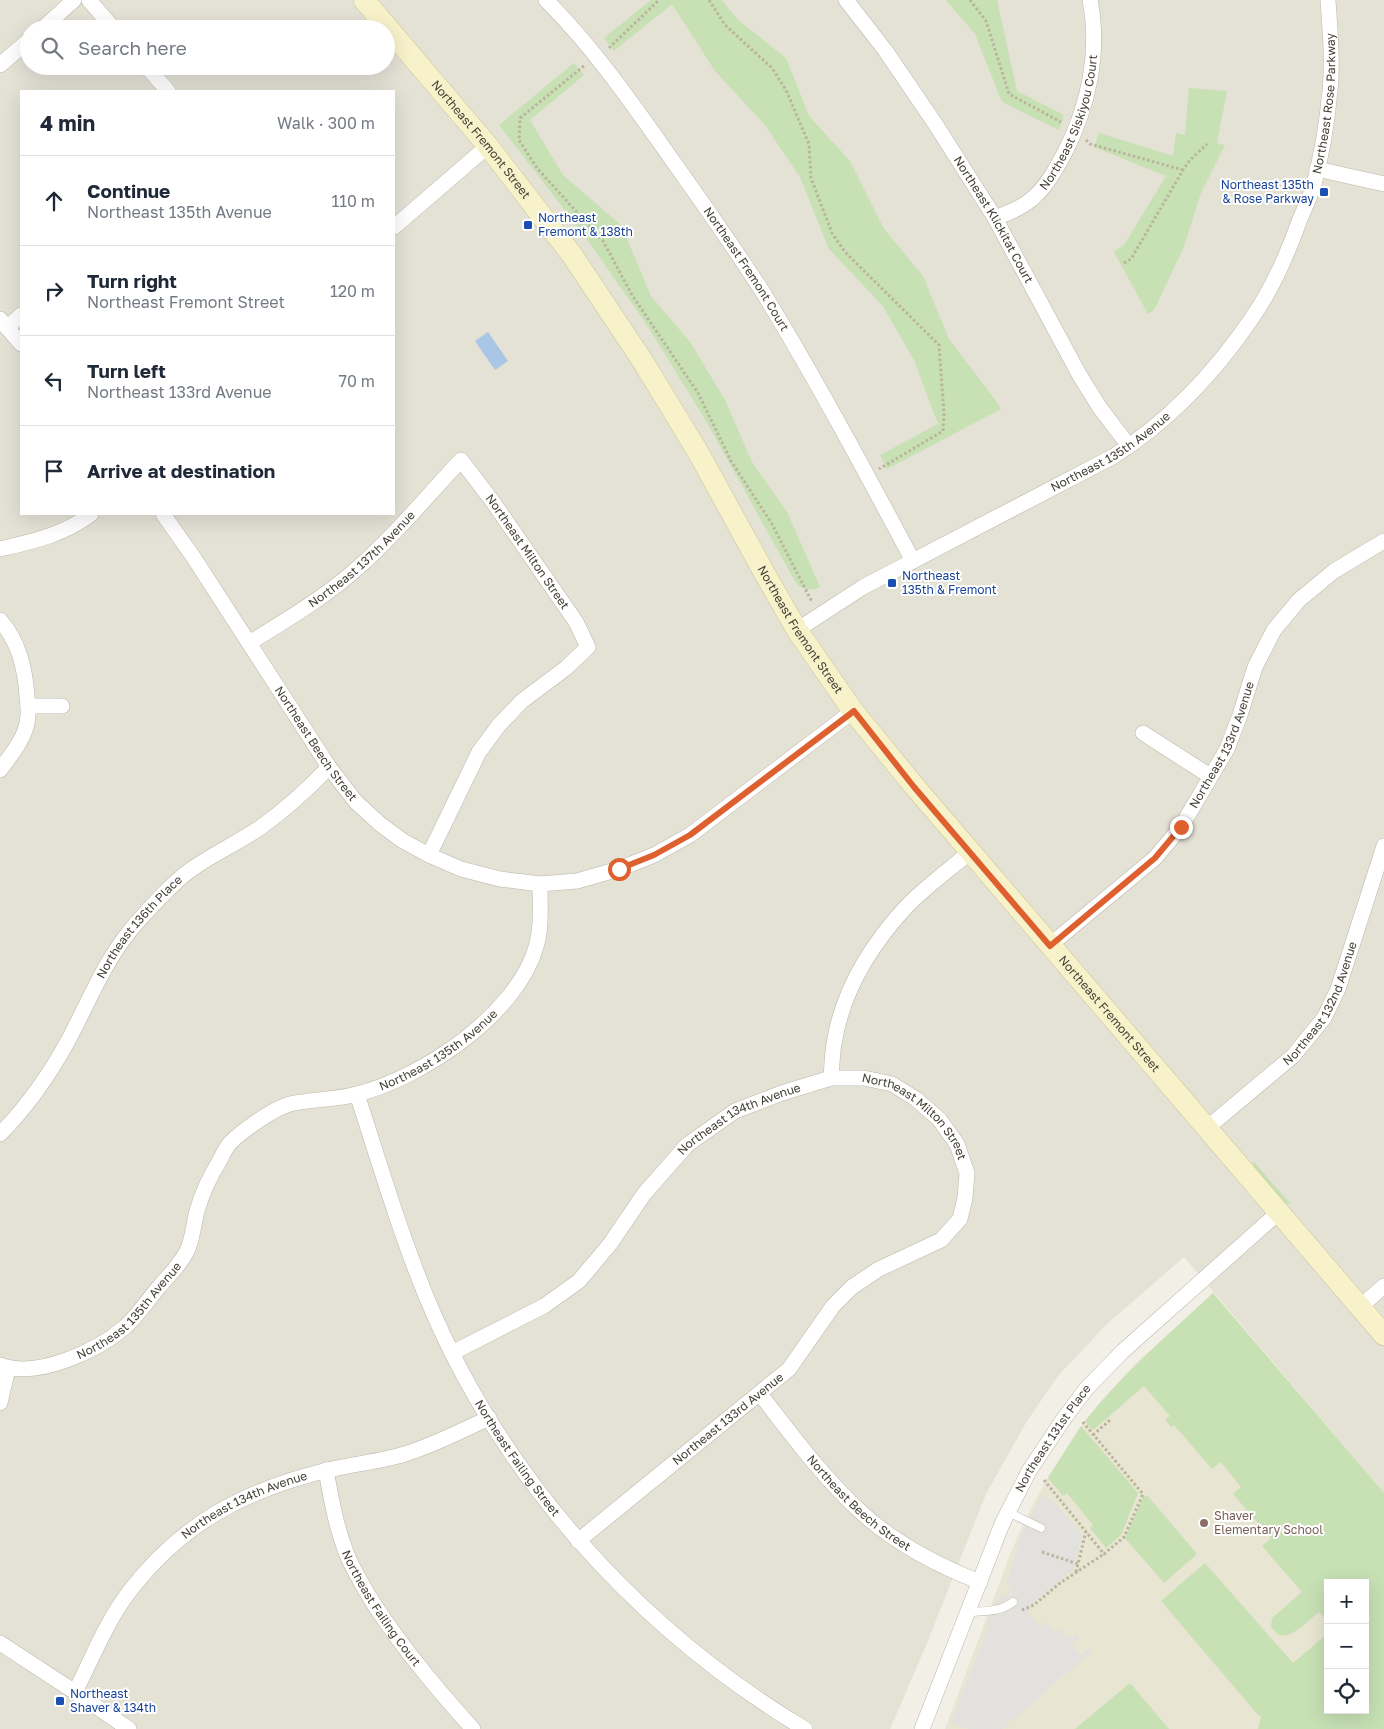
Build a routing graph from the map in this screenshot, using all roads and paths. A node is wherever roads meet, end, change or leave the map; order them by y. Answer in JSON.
{"nodes":[{"id":1,"x":74,"y":0,"type":"edge"},
{"id":2,"x":89,"y":0,"type":"edge"},
{"id":3,"x":364,"y":0,"type":"edge"},
{"id":4,"x":546,"y":0,"type":"edge"},
{"id":5,"x":659,"y":0,"type":"edge"},
{"id":6,"x":709,"y":0,"type":"edge"},
{"id":7,"x":846,"y":0,"type":"edge"},
{"id":8,"x":970,"y":0,"type":"edge"},
{"id":9,"x":1090,"y":0,"type":"edge"},
{"id":10,"x":1328,"y":0,"type":"edge"},
{"id":11,"x":52,"y":20,"type":"edge"},
{"id":12,"x":106,"y":20,"type":"edge"},
{"id":13,"x":381,"y":20,"type":"edge"},
{"id":14,"x":395,"y":36,"type":"edge"},
{"id":15,"x":20,"y":48,"type":"edge"},
{"id":16,"x":597,"y":59,"type":"junction"},
{"id":17,"x":0,"y":65,"type":"edge"},
{"id":18,"x":154,"y":75,"type":"edge"},
{"id":19,"x":167,"y":90,"type":"edge"},
{"id":20,"x":1077,"y":130,"type":"junction"},
{"id":21,"x":1207,"y":144,"type":"dead end"},
{"id":22,"x":488,"y":146,"type":"junction"},
{"id":23,"x":1317,"y":169,"type":"junction"},
{"id":24,"x":1183,"y":170,"type":"junction"},
{"id":25,"x":1384,"y":184,"type":"edge"},
{"id":26,"x":995,"y":218,"type":"junction"},
{"id":27,"x":395,"y":226,"type":"edge"},
{"id":28,"x":1124,"y":263,"type":"dead end"},
{"id":29,"x":20,"y":316,"type":"edge"},
{"id":30,"x":4,"y":324,"type":"edge"},
{"id":31,"x":20,"y":343,"type":"edge"},
{"id":32,"x":1129,"y":446,"type":"junction"},
{"id":33,"x":461,"y":460,"type":"joint"},
{"id":34,"x":867,"y":476,"type":"junction"},
{"id":35,"x":90,"y":515,"type":"edge"},
{"id":36,"x":164,"y":515,"type":"edge"},
{"id":37,"x":1384,"y":541,"type":"edge"},
{"id":38,"x":0,"y":549,"type":"edge"},
{"id":39,"x":913,"y":562,"type":"junction"},
{"id":40,"x":819,"y":615,"type":"junction"},
{"id":41,"x":0,"y":620,"type":"edge"},
{"id":42,"x":797,"y":630,"type":"junction"},
{"id":43,"x":249,"y":644,"type":"junction"},
{"id":44,"x":28,"y":706,"type":"junction"},
{"id":45,"x":62,"y":706,"type":"dead end"},
{"id":46,"x":854,"y":711,"type":"junction"},
{"id":47,"x":1143,"y":733,"type":"dead end"},
{"id":48,"x":329,"y":767,"type":"junction"},
{"id":49,"x":0,"y":770,"type":"edge"},
{"id":50,"x":1210,"y":776,"type":"junction"},
{"id":51,"x":1384,"y":846,"type":"edge"},
{"id":52,"x":970,"y":852,"type":"junction"},
{"id":53,"x":429,"y":855,"type":"junction"},
{"id":54,"x":540,"y":884,"type":"junction"},
{"id":55,"x":1050,"y":946,"type":"junction"},
{"id":56,"x":831,"y":1078,"type":"junction"},
{"id":57,"x":357,"y":1094,"type":"junction"},
{"id":58,"x":1207,"y":1128,"type":"junction"},
{"id":59,"x":0,"y":1134,"type":"edge"},
{"id":60,"x":1278,"y":1212,"type":"junction"},
{"id":61,"x":960,"y":1219,"type":"joint"},
{"id":62,"x":1384,"y":1286,"type":"edge"},
{"id":63,"x":1360,"y":1307,"type":"junction"},
{"id":64,"x":1384,"y":1335,"type":"edge"},
{"id":65,"x":452,"y":1352,"type":"junction"},
{"id":66,"x":4,"y":1366,"type":"edge"},
{"id":67,"x":760,"y":1394,"type":"junction"},
{"id":68,"x":0,"y":1402,"type":"edge"},
{"id":69,"x":489,"y":1418,"type":"junction"},
{"id":70,"x":1110,"y":1420,"type":"dead end"},
{"id":71,"x":1082,"y":1422,"type":"dead end"},
{"id":72,"x":1094,"y":1435,"type":"junction"},
{"id":73,"x":326,"y":1470,"type":"junction"},
{"id":74,"x":1044,"y":1480,"type":"dead end"},
{"id":75,"x":1008,"y":1512,"type":"junction"},
{"id":76,"x":1041,"y":1528,"type":"dead end"},
{"id":77,"x":1086,"y":1531,"type":"junction"},
{"id":78,"x":578,"y":1541,"type":"junction"},
{"id":79,"x":1042,"y":1552,"type":"dead end"},
{"id":80,"x":1104,"y":1554,"type":"junction"},
{"id":81,"x":1078,"y":1564,"type":"junction"},
{"id":82,"x":1076,"y":1573,"type":"junction"},
{"id":83,"x":980,"y":1582,"type":"junction"},
{"id":84,"x":1013,"y":1602,"type":"dead end"},
{"id":85,"x":969,"y":1612,"type":"junction"},
{"id":86,"x":1015,"y":1612,"type":"dead end"},
{"id":87,"x":0,"y":1644,"type":"edge"},
{"id":88,"x":75,"y":1692,"type":"junction"},
{"id":89,"x":128,"y":1729,"type":"edge"},
{"id":90,"x":473,"y":1729,"type":"edge"},
{"id":91,"x":805,"y":1729,"type":"edge"},
{"id":92,"x":922,"y":1729,"type":"edge"}],
"edges":[{"from":1,"to":11,"type":"street"},
{"from":2,"to":12,"type":"street"},
{"from":3,"to":13,"type":"street","name":"Northeast Fremont Street"},
{"from":4,"to":16,"type":"street","name":"Northeast Fremont Court"},
{"from":5,"to":16,"type":"path"},
{"from":6,"to":34,"type":"path"},
{"from":7,"to":26,"type":"street","name":"Northeast Klickitat Court"},
{"from":8,"to":20,"type":"path"},
{"from":9,"to":20,"type":"street","name":"Northeast Siskiyou Court"},
{"from":10,"to":23,"type":"street","name":"Northeast Rose Parkway"},
{"from":14,"to":22,"type":"street","name":"Northeast Fremont Street"},
{"from":15,"to":17,"type":"street"},
{"from":16,"to":34,"type":"street","name":"Northeast Fremont Court"},
{"from":16,"to":40,"type":"path"},
{"from":18,"to":19,"type":"street"},
{"from":20,"to":24,"type":"path"},
{"from":20,"to":26,"type":"street","name":"Northeast Siskiyou Court"},
{"from":21,"to":24,"type":"path"},
{"from":22,"to":27,"type":"street"},
{"from":22,"to":42,"type":"street","name":"Northeast Fremont Street"},
{"from":23,"to":25,"type":"street","name":"Northeast Rose Parkway"},
{"from":23,"to":32,"type":"street","name":"Northeast 135th Avenue"},
{"from":24,"to":28,"type":"path"},
{"from":26,"to":32,"type":"street","name":"Northeast Klickitat Court"},
{"from":29,"to":30,"type":"street"},
{"from":30,"to":31,"type":"street"},
{"from":32,"to":39,"type":"street","name":"Northeast 135th Avenue"},
{"from":33,"to":43,"type":"street","name":"Northeast 137th Avenue"},
{"from":33,"to":53,"type":"street","name":"Northeast Milton Street"},
{"from":34,"to":39,"type":"street","name":"Northeast Fremont Court"},
{"from":35,"to":38,"type":"street"},
{"from":36,"to":43,"type":"street","name":"Northeast Beech Street"},
{"from":37,"to":50,"type":"street","name":"Northeast 133rd Avenue"},
{"from":39,"to":40,"type":"street","name":"Northeast 135th Avenue"},
{"from":40,"to":42,"type":"street","name":"Northeast 135th Avenue"},
{"from":41,"to":44,"type":"street"},
{"from":42,"to":46,"type":"street","name":"Northeast Fremont Street"},
{"from":43,"to":48,"type":"street","name":"Northeast Beech Street"},
{"from":44,"to":45,"type":"street"},
{"from":44,"to":49,"type":"street"},
{"from":46,"to":52,"type":"street","name":"Northeast Fremont Street"},
{"from":46,"to":54,"type":"street"},
{"from":47,"to":50,"type":"street"},
{"from":48,"to":53,"type":"street","name":"Northeast Beech Street"},
{"from":48,"to":59,"type":"street","name":"Northeast 136th Place"},
{"from":50,"to":55,"type":"street","name":"Northeast 133rd Avenue"},
{"from":51,"to":58,"type":"street","name":"Northeast 132nd Avenue"},
{"from":52,"to":55,"type":"street","name":"Northeast Fremont Street"},
{"from":52,"to":56,"type":"street"},
{"from":53,"to":54,"type":"street","name":"Northeast Beech Street"},
{"from":54,"to":57,"type":"street","name":"Northeast 135th Avenue"},
{"from":55,"to":58,"type":"street","name":"Northeast Fremont Street"},
{"from":56,"to":61,"type":"street","name":"Northeast Milton Street"},
{"from":56,"to":65,"type":"street","name":"Northeast 134th Avenue"},
{"from":57,"to":65,"type":"street","name":"Northeast Failing Street"},
{"from":57,"to":66,"type":"street","name":"Northeast 135th Avenue"},
{"from":58,"to":60,"type":"street","name":"Northeast Fremont Street"},
{"from":60,"to":63,"type":"street","name":"Northeast Fremont Street"},
{"from":60,"to":75,"type":"street","name":"Northeast 131st Place"},
{"from":61,"to":67,"type":"street","name":"Northeast 133rd Avenue"},
{"from":62,"to":63,"type":"street"},
{"from":63,"to":64,"type":"street","name":"Northeast Fremont Street"},
{"from":65,"to":69,"type":"street","name":"Northeast Failing Street"},
{"from":66,"to":68,"type":"street","name":"Northeast 135th Avenue"},
{"from":67,"to":78,"type":"street","name":"Northeast 133rd Avenue"},
{"from":67,"to":83,"type":"street","name":"Northeast Beech Street"},
{"from":69,"to":73,"type":"street","name":"Northeast 134th Avenue"},
{"from":69,"to":78,"type":"street","name":"Northeast Failing Street"},
{"from":70,"to":72,"type":"path"},
{"from":71,"to":72,"type":"path"},
{"from":72,"to":80,"type":"path"},
{"from":73,"to":88,"type":"street","name":"Northeast 134th Avenue"},
{"from":73,"to":90,"type":"street","name":"Northeast Failing Court"},
{"from":74,"to":77,"type":"path"},
{"from":75,"to":76,"type":"lane"},
{"from":75,"to":83,"type":"street","name":"Northeast 131st Place"},
{"from":77,"to":80,"type":"path"},
{"from":77,"to":81,"type":"path"},
{"from":78,"to":91,"type":"street","name":"Northeast Failing Street"},
{"from":79,"to":81,"type":"path"},
{"from":80,"to":82,"type":"path"},
{"from":81,"to":82,"type":"path"},
{"from":82,"to":86,"type":"path"},
{"from":83,"to":85,"type":"street","name":"Northeast 131st Place"},
{"from":84,"to":85,"type":"lane"},
{"from":85,"to":92,"type":"street","name":"Northeast 131st Place"},
{"from":87,"to":88,"type":"street"},
{"from":88,"to":89,"type":"street"}]}
